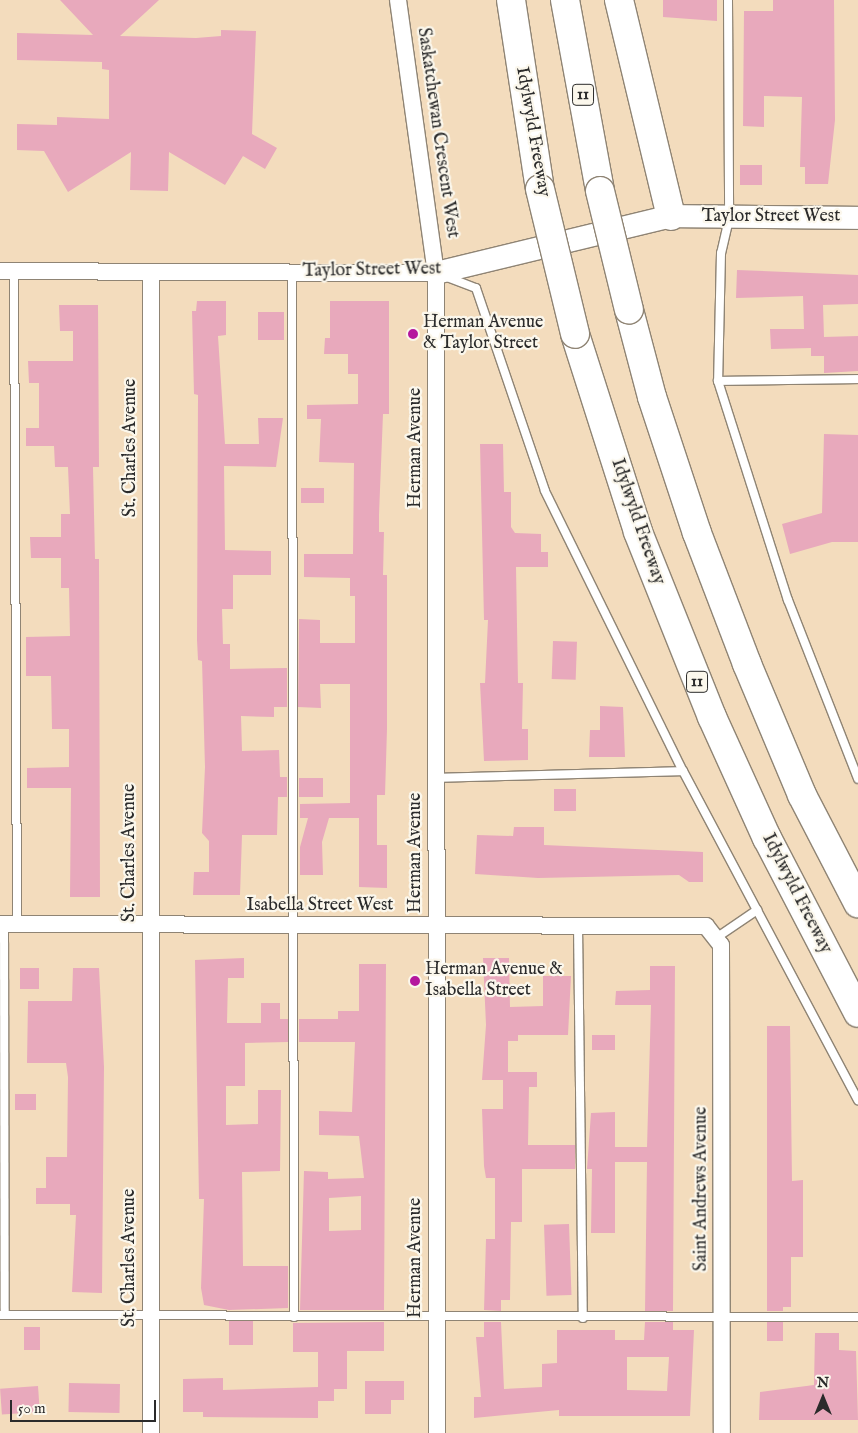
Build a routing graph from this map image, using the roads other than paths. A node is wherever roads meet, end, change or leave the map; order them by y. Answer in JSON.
{"nodes":[{"id":1,"x":398,"y":0,"type":"edge"},
{"id":2,"x":511,"y":0,"type":"edge"},
{"id":3,"x":565,"y":0,"type":"edge"},
{"id":4,"x":619,"y":0,"type":"edge"},
{"id":5,"x":728,"y":0,"type":"edge"},
{"id":6,"x":670,"y":216,"type":"junction"},
{"id":7,"x":858,"y":218,"type":"edge"},
{"id":8,"x":729,"y":219,"type":"junction"},
{"id":9,"x":7,"y":271,"type":"edge"},
{"id":10,"x":151,"y":272,"type":"junction"},
{"id":11,"x":292,"y":273,"type":"junction"},
{"id":12,"x":436,"y":273,"type":"junction"},
{"id":13,"x":858,"y":379,"type":"edge"},
{"id":14,"x":718,"y":381,"type":"junction"},
{"id":15,"x":683,"y":772,"type":"junction"},
{"id":16,"x":436,"y":778,"type":"junction"},
{"id":17,"x":858,"y":779,"type":"edge"},
{"id":18,"x":858,"y":903,"type":"edge"},
{"id":19,"x":757,"y":910,"type":"junction"},
{"id":20,"x":7,"y":924,"type":"edge"},
{"id":21,"x":150,"y":924,"type":"junction"},
{"id":22,"x":578,"y":925,"type":"junction"},
{"id":23,"x":294,"y":926,"type":"junction"},
{"id":24,"x":435,"y":926,"type":"junction"},
{"id":25,"x":718,"y":941,"type":"junction"},
{"id":26,"x":858,"y":1013,"type":"edge"},
{"id":27,"x":858,"y":1100,"type":"edge"},
{"id":28,"x":3,"y":1315,"type":"edge"},
{"id":29,"x":294,"y":1317,"type":"junction"},
{"id":30,"x":858,"y":1317,"type":"edge"},
{"id":31,"x":150,"y":1318,"type":"junction"},
{"id":32,"x":436,"y":1318,"type":"junction"},
{"id":33,"x":583,"y":1318,"type":"junction"},
{"id":34,"x":722,"y":1319,"type":"junction"},
{"id":35,"x":151,"y":1433,"type":"edge"},
{"id":36,"x":437,"y":1433,"type":"edge"},
{"id":37,"x":722,"y":1433,"type":"edge"}],
"edges":[{"from":1,"to":12,"type":"street","name":"Saskatchewan Crescent West"},
{"from":2,"to":26,"type":"highway","name":"Idylwyld Freeway","number":"11","bridge":true},
{"from":3,"to":18,"type":"highway","number":"11","bridge":true},
{"from":4,"to":6,"type":"highway"},
{"from":5,"to":8,"type":"lane"},
{"from":6,"to":8,"type":"street","name":"Taylor Street West"},
{"from":6,"to":12,"type":"street","name":"Taylor Street West"},
{"from":7,"to":8,"type":"street","name":"Taylor Street West"},
{"from":8,"to":14,"type":"lane"},
{"from":9,"to":10,"type":"street","name":"Taylor Street West"},
{"from":9,"to":20,"type":"lane"},
{"from":10,"to":11,"type":"street","name":"Taylor Street West"},
{"from":10,"to":21,"type":"street","name":"St. Charles Avenue"},
{"from":11,"to":12,"type":"street","name":"Taylor Street West"},
{"from":11,"to":23,"type":"lane"},
{"from":12,"to":15,"type":"lane"},
{"from":12,"to":16,"type":"street","name":"Herman Avenue"},
{"from":13,"to":14,"type":"lane"},
{"from":14,"to":17,"type":"lane"},
{"from":15,"to":16,"type":"lane"},
{"from":15,"to":19,"type":"lane"},
{"from":16,"to":24,"type":"street","name":"Herman Avenue"},
{"from":19,"to":25,"type":"lane"},
{"from":19,"to":27,"type":"lane"},
{"from":20,"to":21,"type":"street","name":"Isabella Street West"},
{"from":20,"to":28,"type":"lane"},
{"from":21,"to":23,"type":"street","name":"Isabella Street West"},
{"from":21,"to":31,"type":"street","name":"St. Charles Avenue"},
{"from":22,"to":24,"type":"street","name":"Isabella Street West"},
{"from":22,"to":25,"type":"street","name":"Isabella Street West"},
{"from":22,"to":33,"type":"lane"},
{"from":23,"to":24,"type":"street","name":"Isabella Street West"},
{"from":23,"to":29,"type":"lane"},
{"from":24,"to":32,"type":"street","name":"Herman Avenue"},
{"from":25,"to":34,"type":"street","name":"Saint Andrews Avenue"},
{"from":28,"to":31,"type":"lane"},
{"from":29,"to":31,"type":"lane"},
{"from":29,"to":32,"type":"lane"},
{"from":30,"to":34,"type":"lane"},
{"from":31,"to":35,"type":"street","name":"St. Charles Avenue"},
{"from":32,"to":33,"type":"lane"},
{"from":32,"to":36,"type":"street","name":"Herman Avenue"},
{"from":33,"to":34,"type":"lane"},
{"from":34,"to":37,"type":"street","name":"Saint Andrews Avenue"}]}
